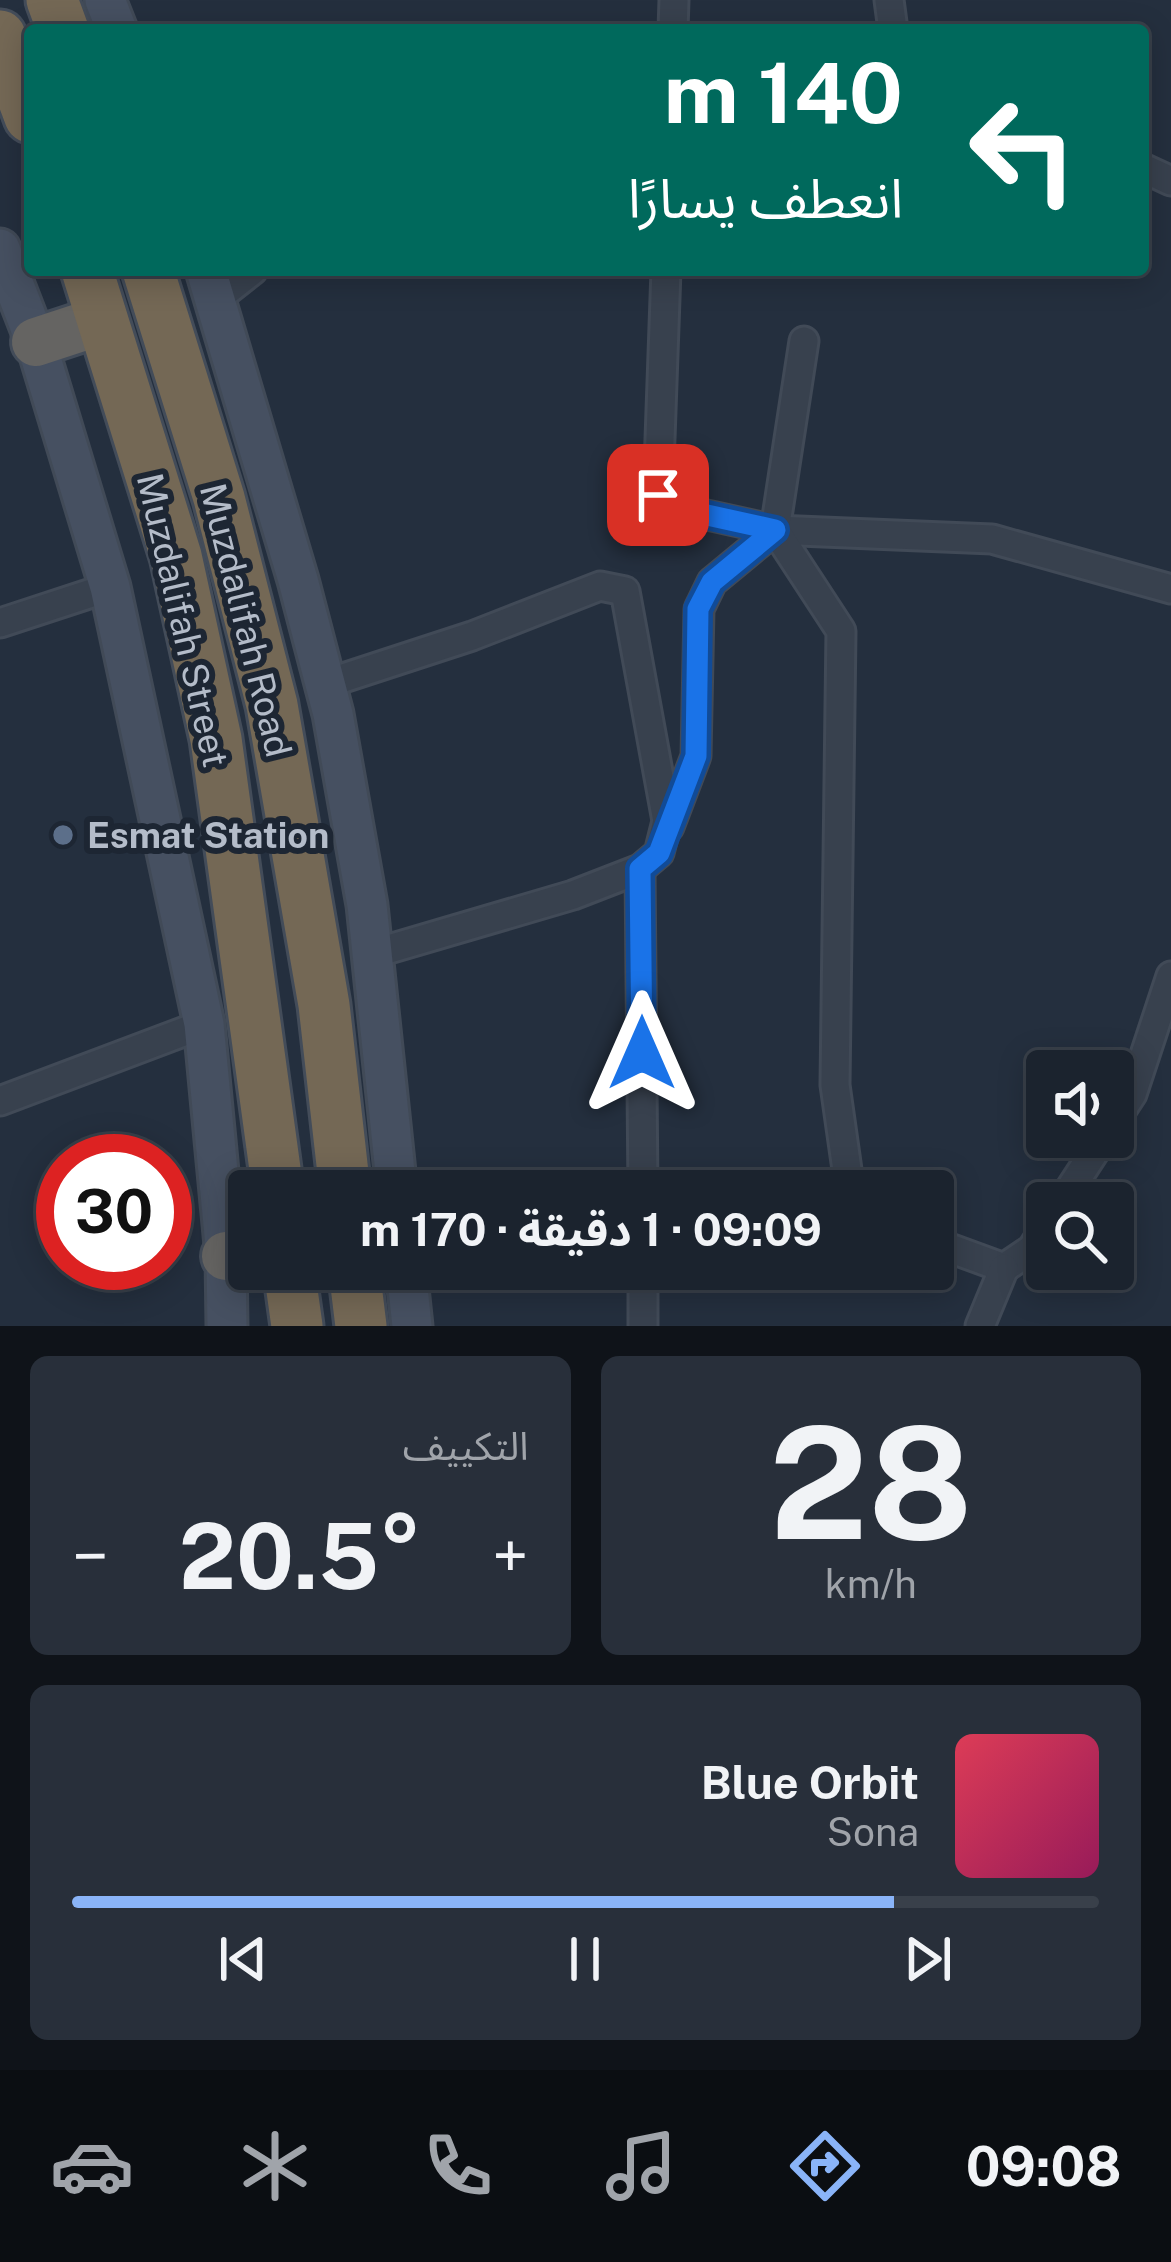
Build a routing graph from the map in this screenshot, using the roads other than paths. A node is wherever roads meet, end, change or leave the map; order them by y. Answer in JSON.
{"nodes":[{"id":1,"x":0,"y":36,"type":"edge"},
{"id":2,"x":24,"y":101,"type":"edge"},
{"id":3,"x":0,"y":249,"type":"edge"},
{"id":4,"x":89,"y":276,"type":"edge"},
{"id":5,"x":150,"y":276,"type":"edge"},
{"id":6,"x":666,"y":276,"type":"edge"},
{"id":7,"x":211,"y":285,"type":"edge"},
{"id":8,"x":103,"y":320,"type":"junction"},
{"id":9,"x":804,"y":341,"type":"dead end"},
{"id":10,"x":36,"y":342,"type":"junction"},
{"id":11,"x":775,"y":530,"type":"junction"},
{"id":12,"x":110,"y":587,"type":"junction"},
{"id":13,"x":1171,"y":589,"type":"edge"},
{"id":14,"x":0,"y":623,"type":"edge"},
{"id":15,"x":325,"y":685,"type":"junction"},
{"id":16,"x":650,"y":861,"type":"junction"},
{"id":17,"x":372,"y":954,"type":"junction"},
{"id":18,"x":1171,"y":976,"type":"edge"},
{"id":19,"x":324,"y":1005,"type":"junction"},
{"id":20,"x":204,"y":1024,"type":"junction"},
{"id":21,"x":1134,"y":1088,"type":"edge"},
{"id":22,"x":0,"y":1101,"type":"edge"},
{"id":23,"x":275,"y":1170,"type":"edge"},
{"id":24,"x":343,"y":1170,"type":"edge"},
{"id":25,"x":377,"y":1170,"type":"edge"},
{"id":26,"x":395,"y":1170,"type":"edge"},
{"id":27,"x":643,"y":1170,"type":"edge"},
{"id":28,"x":847,"y":1170,"type":"edge"},
{"id":29,"x":228,"y":1192,"type":"edge"},
{"id":30,"x":954,"y":1250,"type":"edge"},
{"id":31,"x":1026,"y":1253,"type":"edge"},
{"id":32,"x":1004,"y":1268,"type":"junction"},
{"id":33,"x":232,"y":1290,"type":"edge"},
{"id":34,"x":292,"y":1290,"type":"edge"},
{"id":35,"x":357,"y":1290,"type":"edge"},
{"id":36,"x":392,"y":1290,"type":"edge"},
{"id":37,"x":408,"y":1290,"type":"edge"},
{"id":38,"x":644,"y":1290,"type":"edge"},
{"id":39,"x":227,"y":1326,"type":"edge"},
{"id":40,"x":297,"y":1326,"type":"edge"},
{"id":41,"x":361,"y":1326,"type":"edge"},
{"id":42,"x":396,"y":1326,"type":"edge"},
{"id":43,"x":412,"y":1326,"type":"edge"},
{"id":44,"x":644,"y":1326,"type":"edge"},
{"id":45,"x":980,"y":1326,"type":"edge"}],
"edges":[{"from":1,"to":2,"type":"highway"},
{"from":3,"to":10,"type":"main road"},
{"from":4,"to":8,"type":"highway","name":"Muzdalifah Street"},
{"from":5,"to":19,"type":"highway","name":"Muzdalifah Road"},
{"from":6,"to":11,"type":"street"},
{"from":7,"to":15,"type":"main road"},
{"from":8,"to":10,"type":"highway"},
{"from":8,"to":23,"type":"highway","name":"Muzdalifah Street"},
{"from":9,"to":11,"type":"street"},
{"from":10,"to":12,"type":"main road"},
{"from":11,"to":13,"type":"street"},
{"from":11,"to":16,"type":"street"},
{"from":11,"to":28,"type":"street"},
{"from":12,"to":14,"type":"street"},
{"from":12,"to":20,"type":"main road"},
{"from":15,"to":16,"type":"street"},
{"from":15,"to":17,"type":"main road"},
{"from":16,"to":17,"type":"street"},
{"from":16,"to":27,"type":"street"},
{"from":17,"to":26,"type":"main road"},
{"from":18,"to":21,"type":"street"},
{"from":19,"to":24,"type":"highway","name":"Muzdalifah Road"},
{"from":19,"to":25,"type":"highway"},
{"from":20,"to":22,"type":"street"},
{"from":20,"to":29,"type":"main road"},
{"from":30,"to":32,"type":"street"},
{"from":31,"to":32,"type":"street"},
{"from":32,"to":45,"type":"street"},
{"from":33,"to":39,"type":"main road"},
{"from":34,"to":40,"type":"highway"},
{"from":35,"to":41,"type":"highway"},
{"from":36,"to":42,"type":"highway"},
{"from":37,"to":43,"type":"main road"},
{"from":38,"to":44,"type":"street"}]}
